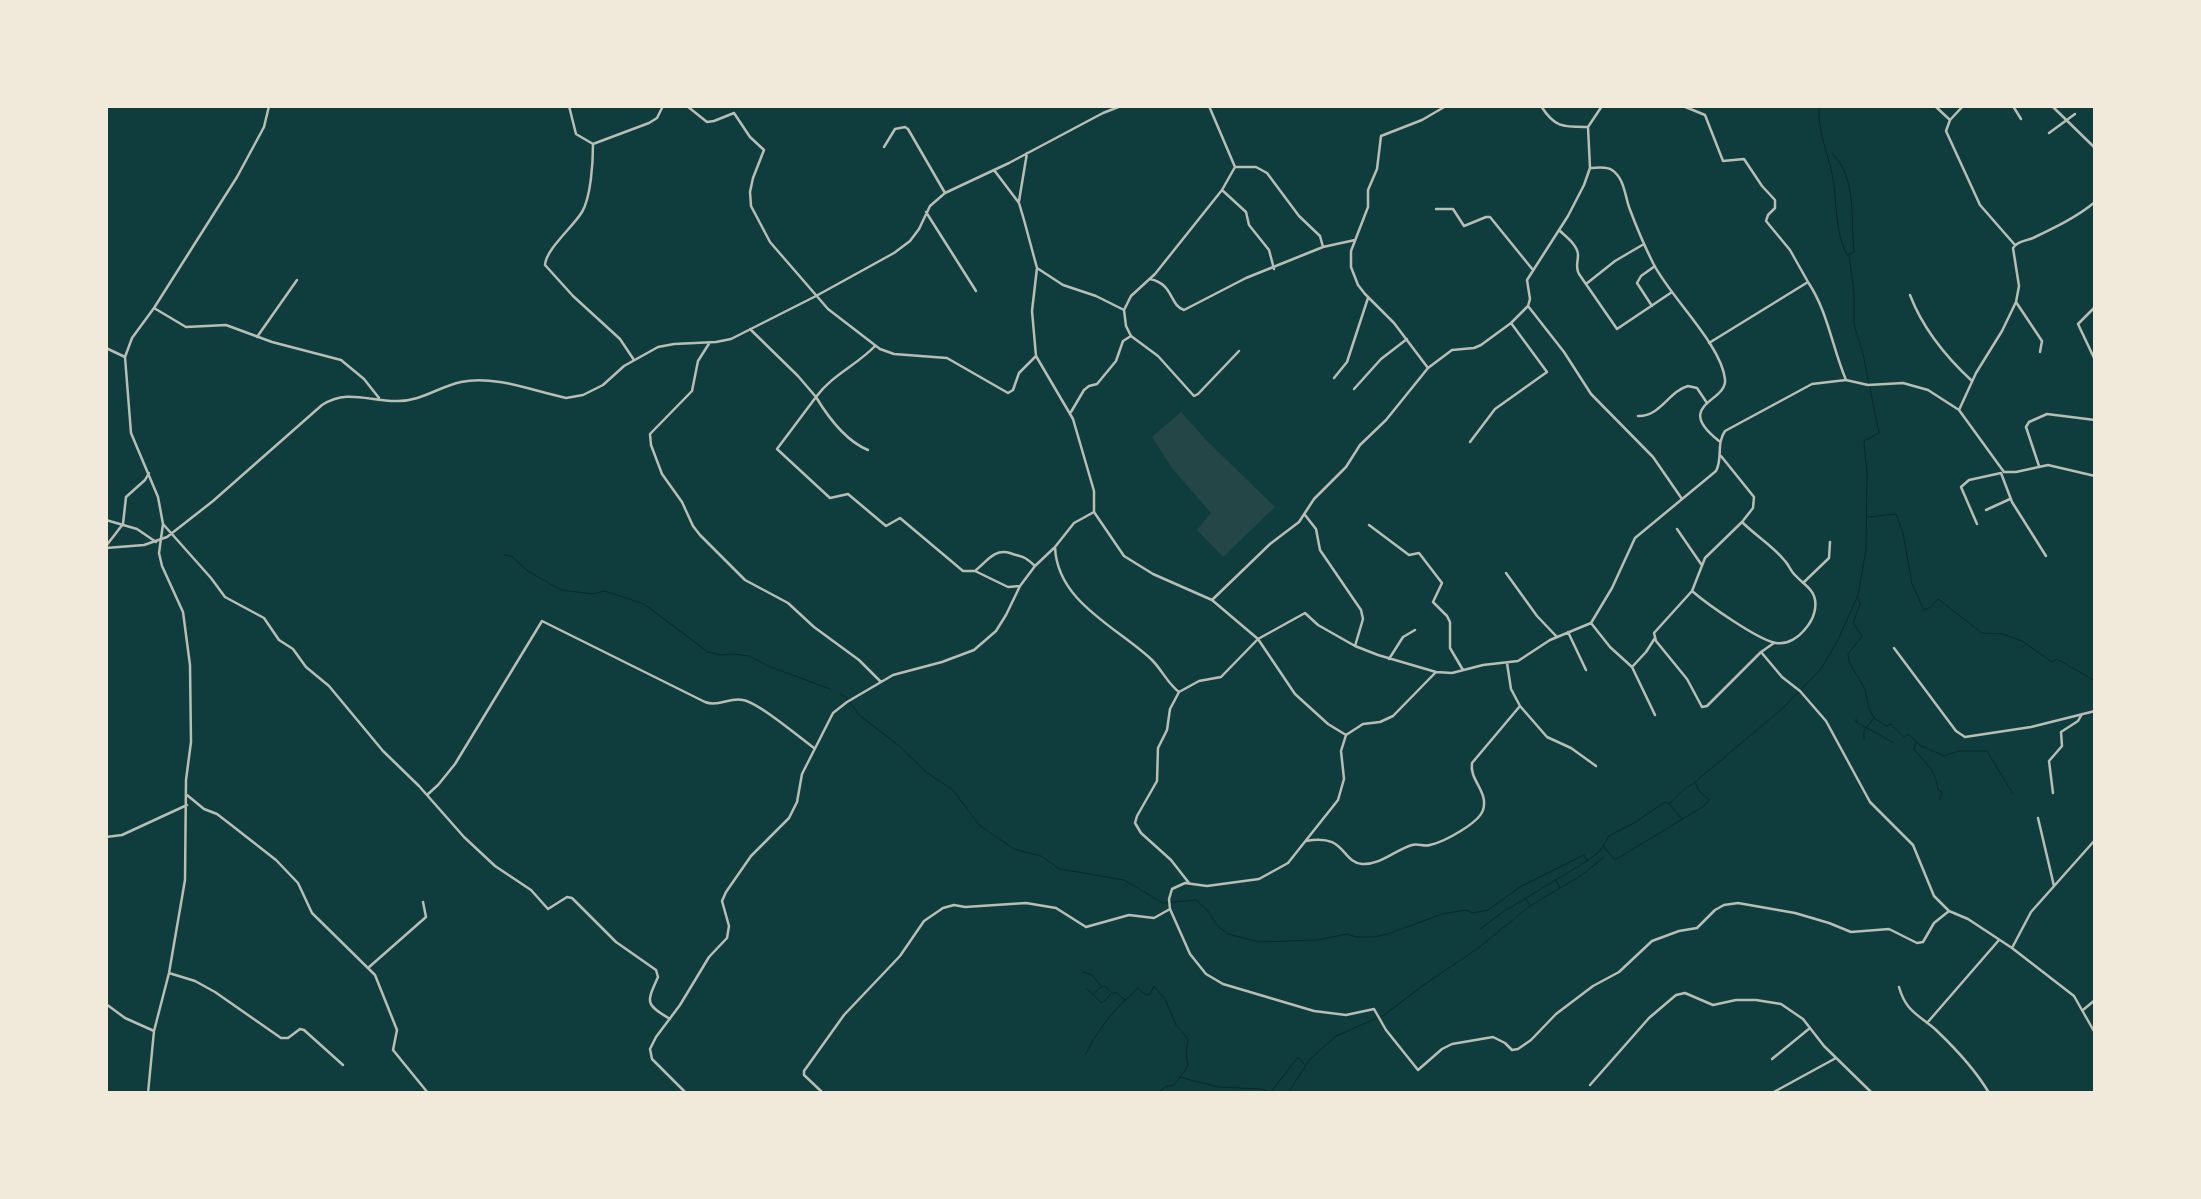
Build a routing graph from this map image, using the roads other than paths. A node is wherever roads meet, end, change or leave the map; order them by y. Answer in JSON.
{"nodes":[{"id":1,"x":269,"y":106,"type":"edge"},
{"id":2,"x":569,"y":106,"type":"edge"},
{"id":3,"x":663,"y":106,"type":"edge"},
{"id":4,"x":687,"y":106,"type":"edge"},
{"id":5,"x":1121,"y":106,"type":"edge"},
{"id":6,"x":1209,"y":106,"type":"edge"},
{"id":7,"x":1446,"y":106,"type":"edge"},
{"id":8,"x":1541,"y":106,"type":"edge"},
{"id":9,"x":1602,"y":106,"type":"edge"},
{"id":10,"x":1642,"y":106,"type":"edge"},
{"id":11,"x":1648,"y":106,"type":"edge"},
{"id":12,"x":1683,"y":106,"type":"edge"},
{"id":13,"x":1935,"y":106,"type":"edge"},
{"id":14,"x":1963,"y":106,"type":"edge"},
{"id":15,"x":2014,"y":106,"type":"edge"},
{"id":16,"x":2052,"y":106,"type":"edge"},
{"id":17,"x":2075,"y":114,"type":"dead end"},
{"id":18,"x":2021,"y":119,"type":"dead end"},
{"id":19,"x":1950,"y":120,"type":"junction"},
{"id":20,"x":2066,"y":122,"type":"junction"},
{"id":21,"x":1588,"y":127,"type":"junction"},
{"id":22,"x":2049,"y":133,"type":"dead end"},
{"id":23,"x":593,"y":144,"type":"junction"},
{"id":24,"x":884,"y":147,"type":"dead end"},
{"id":25,"x":2095,"y":148,"type":"edge"},
{"id":26,"x":1027,"y":152,"type":"junction"},
{"id":27,"x":1235,"y":167,"type":"junction"},
{"id":28,"x":1590,"y":168,"type":"junction"},
{"id":29,"x":994,"y":170,"type":"junction"},
{"id":30,"x":1222,"y":190,"type":"junction"},
{"id":31,"x":945,"y":193,"type":"junction"},
{"id":32,"x":2095,"y":202,"type":"edge"},
{"id":33,"x":1018,"y":203,"type":"junction"},
{"id":34,"x":1436,"y":209,"type":"dead end"},
{"id":35,"x":926,"y":212,"type":"junction"},
{"id":36,"x":1559,"y":230,"type":"junction"},
{"id":37,"x":1355,"y":240,"type":"junction"},
{"id":38,"x":1645,"y":244,"type":"junction"},
{"id":39,"x":2015,"y":245,"type":"junction"},
{"id":40,"x":1323,"y":247,"type":"junction"},
{"id":41,"x":1655,"y":266,"type":"junction"},
{"id":42,"x":1037,"y":268,"type":"junction"},
{"id":43,"x":1274,"y":268,"type":"junction"},
{"id":44,"x":1533,"y":270,"type":"junction"},
{"id":45,"x":1150,"y":279,"type":"junction"},
{"id":46,"x":298,"y":280,"type":"dead end"},
{"id":47,"x":1808,"y":282,"type":"junction"},
{"id":48,"x":1586,"y":284,"type":"junction"},
{"id":49,"x":976,"y":291,"type":"dead end"},
{"id":50,"x":1672,"y":292,"type":"junction"},
{"id":51,"x":1910,"y":295,"type":"dead end"},
{"id":52,"x":816,"y":296,"type":"junction"},
{"id":53,"x":1368,"y":298,"type":"junction"},
{"id":54,"x":2016,"y":302,"type":"junction"},
{"id":55,"x":1528,"y":306,"type":"junction"},
{"id":56,"x":1652,"y":306,"type":"junction"},
{"id":57,"x":2095,"y":306,"type":"edge"},
{"id":58,"x":154,"y":308,"type":"junction"},
{"id":59,"x":1124,"y":310,"type":"junction"},
{"id":60,"x":1511,"y":323,"type":"junction"},
{"id":61,"x":750,"y":329,"type":"junction"},
{"id":62,"x":1130,"y":336,"type":"junction"},
{"id":63,"x":256,"y":337,"type":"junction"},
{"id":64,"x":1406,"y":339,"type":"junction"},
{"id":65,"x":710,"y":342,"type":"junction"},
{"id":66,"x":1709,"y":342,"type":"junction"},
{"id":67,"x":875,"y":346,"type":"junction"},
{"id":68,"x":106,"y":348,"type":"edge"},
{"id":69,"x":1239,"y":351,"type":"dead end"},
{"id":70,"x":2040,"y":352,"type":"dead end"},
{"id":71,"x":1036,"y":356,"type":"junction"},
{"id":72,"x":124,"y":357,"type":"junction"},
{"id":73,"x":634,"y":360,"type":"junction"},
{"id":74,"x":2095,"y":360,"type":"edge"},
{"id":75,"x":1428,"y":368,"type":"junction"},
{"id":76,"x":1334,"y":378,"type":"dead end"},
{"id":77,"x":1846,"y":380,"type":"junction"},
{"id":78,"x":1972,"y":381,"type":"junction"},
{"id":79,"x":1354,"y":389,"type":"dead end"},
{"id":80,"x":816,"y":398,"type":"junction"},
{"id":81,"x":380,"y":399,"type":"junction"},
{"id":82,"x":1706,"y":403,"type":"junction"},
{"id":83,"x":1958,"y":410,"type":"junction"},
{"id":84,"x":1070,"y":413,"type":"junction"},
{"id":85,"x":1638,"y":416,"type":"dead end"},
{"id":86,"x":2095,"y":420,"type":"edge"},
{"id":87,"x":1719,"y":441,"type":"junction"},
{"id":88,"x":1470,"y":442,"type":"dead end"},
{"id":89,"x":868,"y":450,"type":"dead end"},
{"id":90,"x":1721,"y":456,"type":"junction"},
{"id":91,"x":2039,"y":466,"type":"junction"},
{"id":92,"x":2003,"y":472,"type":"junction"},
{"id":93,"x":149,"y":473,"type":"junction"},
{"id":94,"x":2095,"y":476,"type":"edge"},
{"id":95,"x":1682,"y":499,"type":"junction"},
{"id":96,"x":2010,"y":499,"type":"junction"},
{"id":97,"x":1986,"y":510,"type":"dead end"},
{"id":98,"x":1094,"y":512,"type":"junction"},
{"id":99,"x":1305,"y":515,"type":"junction"},
{"id":100,"x":106,"y":520,"type":"edge"},
{"id":101,"x":1742,"y":522,"type":"junction"},
{"id":102,"x":123,"y":524,"type":"junction"},
{"id":103,"x":163,"y":524,"type":"junction"},
{"id":104,"x":1977,"y":524,"type":"dead end"},
{"id":105,"x":1369,"y":525,"type":"dead end"},
{"id":106,"x":1677,"y":529,"type":"dead end"},
{"id":107,"x":172,"y":533,"type":"junction"},
{"id":108,"x":160,"y":541,"type":"junction"},
{"id":109,"x":156,"y":542,"type":"junction"},
{"id":110,"x":1830,"y":542,"type":"dead end"},
{"id":111,"x":106,"y":547,"type":"edge"},
{"id":112,"x":1055,"y":547,"type":"junction"},
{"id":113,"x":2046,"y":556,"type":"dead end"},
{"id":114,"x":1701,"y":564,"type":"junction"},
{"id":115,"x":1035,"y":566,"type":"junction"},
{"id":116,"x":975,"y":571,"type":"junction"},
{"id":117,"x":1506,"y":573,"type":"dead end"},
{"id":118,"x":1803,"y":583,"type":"junction"},
{"id":119,"x":1020,"y":586,"type":"junction"},
{"id":120,"x":1692,"y":591,"type":"junction"},
{"id":121,"x":1212,"y":600,"type":"junction"},
{"id":122,"x":1591,"y":623,"type":"junction"},
{"id":123,"x":1415,"y":630,"type":"dead end"},
{"id":124,"x":1568,"y":632,"type":"junction"},
{"id":125,"x":1557,"y":637,"type":"junction"},
{"id":126,"x":1655,"y":638,"type":"junction"},
{"id":127,"x":1258,"y":639,"type":"junction"},
{"id":128,"x":1774,"y":642,"type":"junction"},
{"id":129,"x":1355,"y":646,"type":"junction"},
{"id":130,"x":1894,"y":648,"type":"dead end"},
{"id":131,"x":1761,"y":652,"type":"junction"},
{"id":132,"x":1389,"y":659,"type":"junction"},
{"id":133,"x":1507,"y":663,"type":"junction"},
{"id":134,"x":1632,"y":667,"type":"junction"},
{"id":135,"x":1463,"y":670,"type":"junction"},
{"id":136,"x":1586,"y":670,"type":"dead end"},
{"id":137,"x":1436,"y":672,"type":"junction"},
{"id":138,"x":881,"y":682,"type":"junction"},
{"id":139,"x":1179,"y":692,"type":"junction"},
{"id":140,"x":1520,"y":706,"type":"junction"},
{"id":141,"x":2095,"y":711,"type":"edge"},
{"id":142,"x":2082,"y":714,"type":"junction"},
{"id":143,"x":1655,"y":715,"type":"dead end"},
{"id":144,"x":1346,"y":735,"type":"junction"},
{"id":145,"x":814,"y":748,"type":"junction"},
{"id":146,"x":1596,"y":766,"type":"dead end"},
{"id":147,"x":2053,"y":793,"type":"dead end"},
{"id":148,"x":187,"y":795,"type":"junction"},
{"id":149,"x":427,"y":795,"type":"junction"},
{"id":150,"x":187,"y":805,"type":"junction"},
{"id":151,"x":2038,"y":818,"type":"dead end"},
{"id":152,"x":106,"y":837,"type":"edge"},
{"id":153,"x":2095,"y":840,"type":"edge"},
{"id":154,"x":1305,"y":841,"type":"junction"},
{"id":155,"x":1189,"y":883,"type":"junction"},
{"id":156,"x":2054,"y":886,"type":"junction"},
{"id":157,"x":423,"y":902,"type":"dead end"},
{"id":158,"x":1170,"y":909,"type":"junction"},
{"id":159,"x":1949,"y":911,"type":"junction"},
{"id":160,"x":1999,"y":940,"type":"junction"},
{"id":161,"x":2012,"y":948,"type":"junction"},
{"id":162,"x":368,"y":968,"type":"junction"},
{"id":163,"x":168,"y":973,"type":"junction"},
{"id":164,"x":1898,"y":987,"type":"dead end"},
{"id":165,"x":2095,"y":1000,"type":"edge"},
{"id":166,"x":106,"y":1004,"type":"edge"},
{"id":167,"x":2082,"y":1010,"type":"junction"},
{"id":168,"x":670,"y":1019,"type":"junction"},
{"id":169,"x":1927,"y":1023,"type":"junction"},
{"id":170,"x":1810,"y":1028,"type":"junction"},
{"id":171,"x":154,"y":1031,"type":"junction"},
{"id":172,"x":2095,"y":1034,"type":"edge"},
{"id":173,"x":1836,"y":1058,"type":"junction"},
{"id":174,"x":1772,"y":1059,"type":"dead end"},
{"id":175,"x":343,"y":1065,"type":"dead end"},
{"id":176,"x":1590,"y":1085,"type":"dead end"},
{"id":177,"x":682,"y":1090,"type":"junction"},
{"id":178,"x":148,"y":1093,"type":"edge"},
{"id":179,"x":428,"y":1093,"type":"edge"},
{"id":180,"x":679,"y":1093,"type":"edge"},
{"id":181,"x":686,"y":1093,"type":"edge"},
{"id":182,"x":823,"y":1093,"type":"edge"},
{"id":183,"x":1772,"y":1093,"type":"edge"},
{"id":184,"x":1872,"y":1093,"type":"edge"},
{"id":185,"x":1988,"y":1093,"type":"edge"}],
"edges":[{"from":1,"to":58,"type":"street"},
{"from":2,"to":23,"type":"street"},
{"from":3,"to":23,"type":"street"},
{"from":4,"to":52,"type":"street"},
{"from":5,"to":26,"type":"street"},
{"from":6,"to":27,"type":"street"},
{"from":7,"to":37,"type":"street"},
{"from":8,"to":21,"type":"street"},
{"from":9,"to":21,"type":"street"},
{"from":10,"to":11,"type":"street"},
{"from":12,"to":47,"type":"street"},
{"from":13,"to":19,"type":"street"},
{"from":14,"to":19,"type":"street"},
{"from":15,"to":18,"type":"street"},
{"from":16,"to":20,"type":"street"},
{"from":17,"to":20,"type":"street"},
{"from":19,"to":39,"type":"street"},
{"from":20,"to":22,"type":"street"},
{"from":20,"to":25,"type":"street"},
{"from":21,"to":28,"type":"street"},
{"from":23,"to":73,"type":"street"},
{"from":24,"to":31,"type":"street"},
{"from":26,"to":29,"type":"street"},
{"from":26,"to":33,"type":"street"},
{"from":27,"to":30,"type":"street"},
{"from":27,"to":40,"type":"street"},
{"from":28,"to":36,"type":"street"},
{"from":28,"to":38,"type":"street"},
{"from":29,"to":31,"type":"street"},
{"from":29,"to":33,"type":"street"},
{"from":30,"to":43,"type":"street"},
{"from":30,"to":45,"type":"street"},
{"from":31,"to":35,"type":"street"},
{"from":32,"to":39,"type":"street"},
{"from":33,"to":42,"type":"street"},
{"from":34,"to":44,"type":"street"},
{"from":35,"to":49,"type":"street"},
{"from":35,"to":52,"type":"street"},
{"from":36,"to":44,"type":"street"},
{"from":36,"to":48,"type":"street"},
{"from":37,"to":40,"type":"street"},
{"from":37,"to":53,"type":"street"},
{"from":38,"to":41,"type":"street"},
{"from":38,"to":48,"type":"street"},
{"from":39,"to":54,"type":"street"},
{"from":40,"to":43,"type":"street"},
{"from":41,"to":50,"type":"street"},
{"from":41,"to":56,"type":"street"},
{"from":42,"to":59,"type":"street"},
{"from":42,"to":71,"type":"street"},
{"from":43,"to":45,"type":"street"},
{"from":44,"to":55,"type":"street"},
{"from":45,"to":59,"type":"street"},
{"from":46,"to":63,"type":"street"},
{"from":47,"to":66,"type":"street"},
{"from":47,"to":77,"type":"street"},
{"from":48,"to":56,"type":"street"},
{"from":50,"to":56,"type":"street"},
{"from":50,"to":66,"type":"street"},
{"from":51,"to":78,"type":"street"},
{"from":52,"to":61,"type":"street"},
{"from":52,"to":67,"type":"street"},
{"from":53,"to":64,"type":"street"},
{"from":53,"to":76,"type":"street"},
{"from":54,"to":70,"type":"street"},
{"from":54,"to":78,"type":"street"},
{"from":55,"to":60,"type":"street"},
{"from":55,"to":95,"type":"street"},
{"from":57,"to":74,"type":"street"},
{"from":58,"to":63,"type":"street"},
{"from":58,"to":72,"type":"street"},
{"from":59,"to":62,"type":"street"},
{"from":60,"to":75,"type":"street"},
{"from":60,"to":88,"type":"street"},
{"from":61,"to":65,"type":"street"},
{"from":61,"to":80,"type":"street"},
{"from":62,"to":69,"type":"street"},
{"from":62,"to":84,"type":"street"},
{"from":63,"to":81,"type":"street"},
{"from":64,"to":75,"type":"street"},
{"from":64,"to":79,"type":"street"},
{"from":65,"to":73,"type":"street"},
{"from":65,"to":138,"type":"street"},
{"from":66,"to":82,"type":"street"},
{"from":67,"to":71,"type":"street"},
{"from":67,"to":80,"type":"street"},
{"from":68,"to":72,"type":"street"},
{"from":71,"to":84,"type":"street"},
{"from":72,"to":93,"type":"street"},
{"from":73,"to":81,"type":"street"},
{"from":75,"to":99,"type":"street"},
{"from":77,"to":83,"type":"street"},
{"from":77,"to":87,"type":"street"},
{"from":78,"to":83,"type":"street"},
{"from":80,"to":89,"type":"street"},
{"from":80,"to":116,"type":"street"},
{"from":81,"to":107,"type":"street"},
{"from":82,"to":85,"type":"street"},
{"from":82,"to":87,"type":"street"},
{"from":83,"to":92,"type":"street"},
{"from":84,"to":98,"type":"street"},
{"from":86,"to":91,"type":"street"},
{"from":87,"to":90,"type":"street"},
{"from":90,"to":95,"type":"street"},
{"from":90,"to":101,"type":"street"},
{"from":91,"to":92,"type":"street"},
{"from":91,"to":94,"type":"street"},
{"from":92,"to":96,"type":"street"},
{"from":92,"to":104,"type":"street"},
{"from":93,"to":102,"type":"street"},
{"from":93,"to":103,"type":"street"},
{"from":95,"to":122,"type":"street"},
{"from":96,"to":97,"type":"street"},
{"from":96,"to":113,"type":"street"},
{"from":98,"to":112,"type":"street"},
{"from":98,"to":121,"type":"street"},
{"from":99,"to":121,"type":"street"},
{"from":99,"to":129,"type":"street"},
{"from":100,"to":102,"type":"street"},
{"from":101,"to":114,"type":"street"},
{"from":101,"to":118,"type":"street"},
{"from":102,"to":109,"type":"street"},
{"from":102,"to":111,"type":"street"},
{"from":103,"to":107,"type":"street"},
{"from":103,"to":108,"type":"street"},
{"from":105,"to":135,"type":"street"},
{"from":106,"to":114,"type":"street"},
{"from":107,"to":108,"type":"street"},
{"from":107,"to":149,"type":"street"},
{"from":108,"to":109,"type":"street"},
{"from":108,"to":148,"type":"street"},
{"from":109,"to":111,"type":"street"},
{"from":110,"to":118,"type":"street"},
{"from":112,"to":115,"type":"street"},
{"from":112,"to":139,"type":"street"},
{"from":114,"to":120,"type":"street"},
{"from":115,"to":116,"type":"street"},
{"from":115,"to":119,"type":"street"},
{"from":116,"to":119,"type":"street"},
{"from":117,"to":125,"type":"street"},
{"from":118,"to":128,"type":"street"},
{"from":119,"to":138,"type":"street"},
{"from":120,"to":126,"type":"street"},
{"from":120,"to":128,"type":"street"},
{"from":121,"to":127,"type":"street"},
{"from":122,"to":124,"type":"street"},
{"from":122,"to":134,"type":"street"},
{"from":123,"to":132,"type":"street"},
{"from":124,"to":125,"type":"street"},
{"from":124,"to":136,"type":"street"},
{"from":125,"to":133,"type":"street"},
{"from":126,"to":131,"type":"street"},
{"from":126,"to":134,"type":"street"},
{"from":127,"to":129,"type":"street"},
{"from":127,"to":139,"type":"street"},
{"from":127,"to":144,"type":"street"},
{"from":128,"to":131,"type":"street"},
{"from":129,"to":132,"type":"street"},
{"from":130,"to":142,"type":"street"},
{"from":131,"to":159,"type":"street"},
{"from":132,"to":137,"type":"street"},
{"from":133,"to":135,"type":"street"},
{"from":133,"to":140,"type":"street"},
{"from":134,"to":143,"type":"street"},
{"from":135,"to":137,"type":"street"},
{"from":137,"to":144,"type":"street"},
{"from":138,"to":145,"type":"street"},
{"from":139,"to":155,"type":"street"},
{"from":140,"to":146,"type":"street"},
{"from":140,"to":154,"type":"street"},
{"from":141,"to":142,"type":"street"},
{"from":142,"to":147,"type":"street"},
{"from":144,"to":154,"type":"street"},
{"from":145,"to":149,"type":"street"},
{"from":145,"to":168,"type":"street"},
{"from":148,"to":150,"type":"street"},
{"from":148,"to":162,"type":"street"},
{"from":149,"to":168,"type":"street"},
{"from":150,"to":152,"type":"street"},
{"from":150,"to":163,"type":"street"},
{"from":151,"to":156,"type":"street"},
{"from":153,"to":156,"type":"street"},
{"from":154,"to":155,"type":"street"},
{"from":155,"to":158,"type":"street"},
{"from":156,"to":161,"type":"street"},
{"from":157,"to":162,"type":"street"},
{"from":158,"to":159,"type":"street"},
{"from":158,"to":182,"type":"street"},
{"from":159,"to":160,"type":"street"},
{"from":160,"to":161,"type":"street"},
{"from":160,"to":169,"type":"street"},
{"from":161,"to":167,"type":"street"},
{"from":162,"to":179,"type":"street"},
{"from":163,"to":171,"type":"street"},
{"from":163,"to":175,"type":"street"},
{"from":164,"to":169,"type":"street"},
{"from":165,"to":167,"type":"street"},
{"from":166,"to":171,"type":"street"},
{"from":167,"to":172,"type":"street"},
{"from":168,"to":177,"type":"street"},
{"from":169,"to":185,"type":"street"},
{"from":170,"to":173,"type":"street"},
{"from":170,"to":174,"type":"street"},
{"from":170,"to":176,"type":"street"},
{"from":171,"to":178,"type":"street"},
{"from":173,"to":183,"type":"street"},
{"from":173,"to":184,"type":"street"},
{"from":177,"to":180,"type":"street"},
{"from":177,"to":181,"type":"street"}]}
